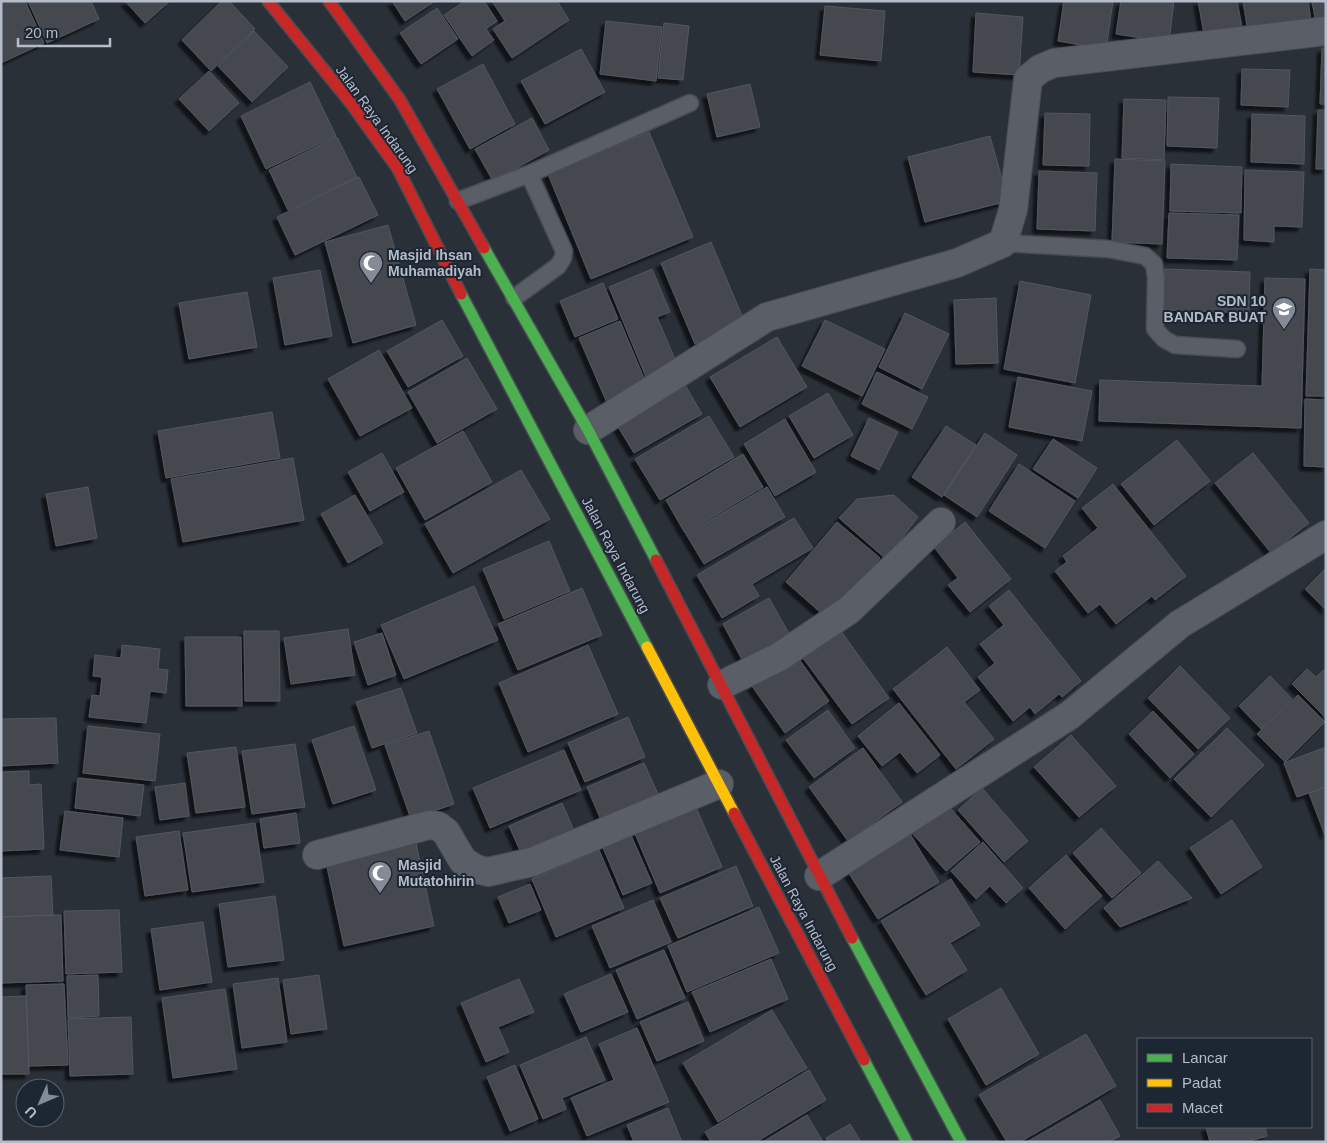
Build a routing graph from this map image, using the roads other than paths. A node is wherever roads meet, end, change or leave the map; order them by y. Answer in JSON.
{"nodes":[{"id":1,"x":268,"y":1,"type":"edge"},
{"id":2,"x":329,"y":1,"type":"edge"},
{"id":3,"x":1326,"y":31,"type":"edge"},
{"id":4,"x":690,"y":103,"type":"dead end"},
{"id":5,"x":529,"y":174,"type":"junction"},
{"id":6,"x":458,"y":201,"type":"junction"},
{"id":7,"x":1003,"y":242,"type":"junction"},
{"id":8,"x":514,"y":298,"type":"junction"},
{"id":9,"x":1237,"y":350,"type":"dead end"},
{"id":10,"x":588,"y":430,"type":"junction"},
{"id":11,"x":941,"y":522,"type":"dead end"},
{"id":12,"x":1326,"y":535,"type":"edge"},
{"id":13,"x":722,"y":685,"type":"junction"},
{"id":14,"x":719,"y":784,"type":"junction"},
{"id":15,"x":317,"y":855,"type":"dead end"},
{"id":16,"x":819,"y":876,"type":"junction"},
{"id":17,"x":907,"y":1142,"type":"edge"},
{"id":18,"x":960,"y":1142,"type":"edge"}],
"edges":[{"from":1,"to":14,"type":"highway","name":"Jalan Raya Indarung"},
{"from":2,"to":6,"type":"highway","name":"Jalan Raya Indarung"},
{"from":3,"to":7,"type":"street"},
{"from":4,"to":5,"type":"lane"},
{"from":5,"to":6,"type":"lane"},
{"from":5,"to":8,"type":"lane"},
{"from":6,"to":8,"type":"highway","name":"Jalan Raya Indarung"},
{"from":7,"to":9,"type":"lane"},
{"from":7,"to":10,"type":"street"},
{"from":8,"to":10,"type":"highway","name":"Jalan Raya Indarung"},
{"from":10,"to":13,"type":"highway","name":"Jalan Raya Indarung"},
{"from":11,"to":13,"type":"street"},
{"from":12,"to":16,"type":"street"},
{"from":13,"to":16,"type":"highway","name":"Jalan Raya Indarung"},
{"from":14,"to":15,"type":"street"},
{"from":14,"to":17,"type":"highway","name":"Jalan Raya Indarung"},
{"from":16,"to":18,"type":"highway","name":"Jalan Raya Indarung"}]}
